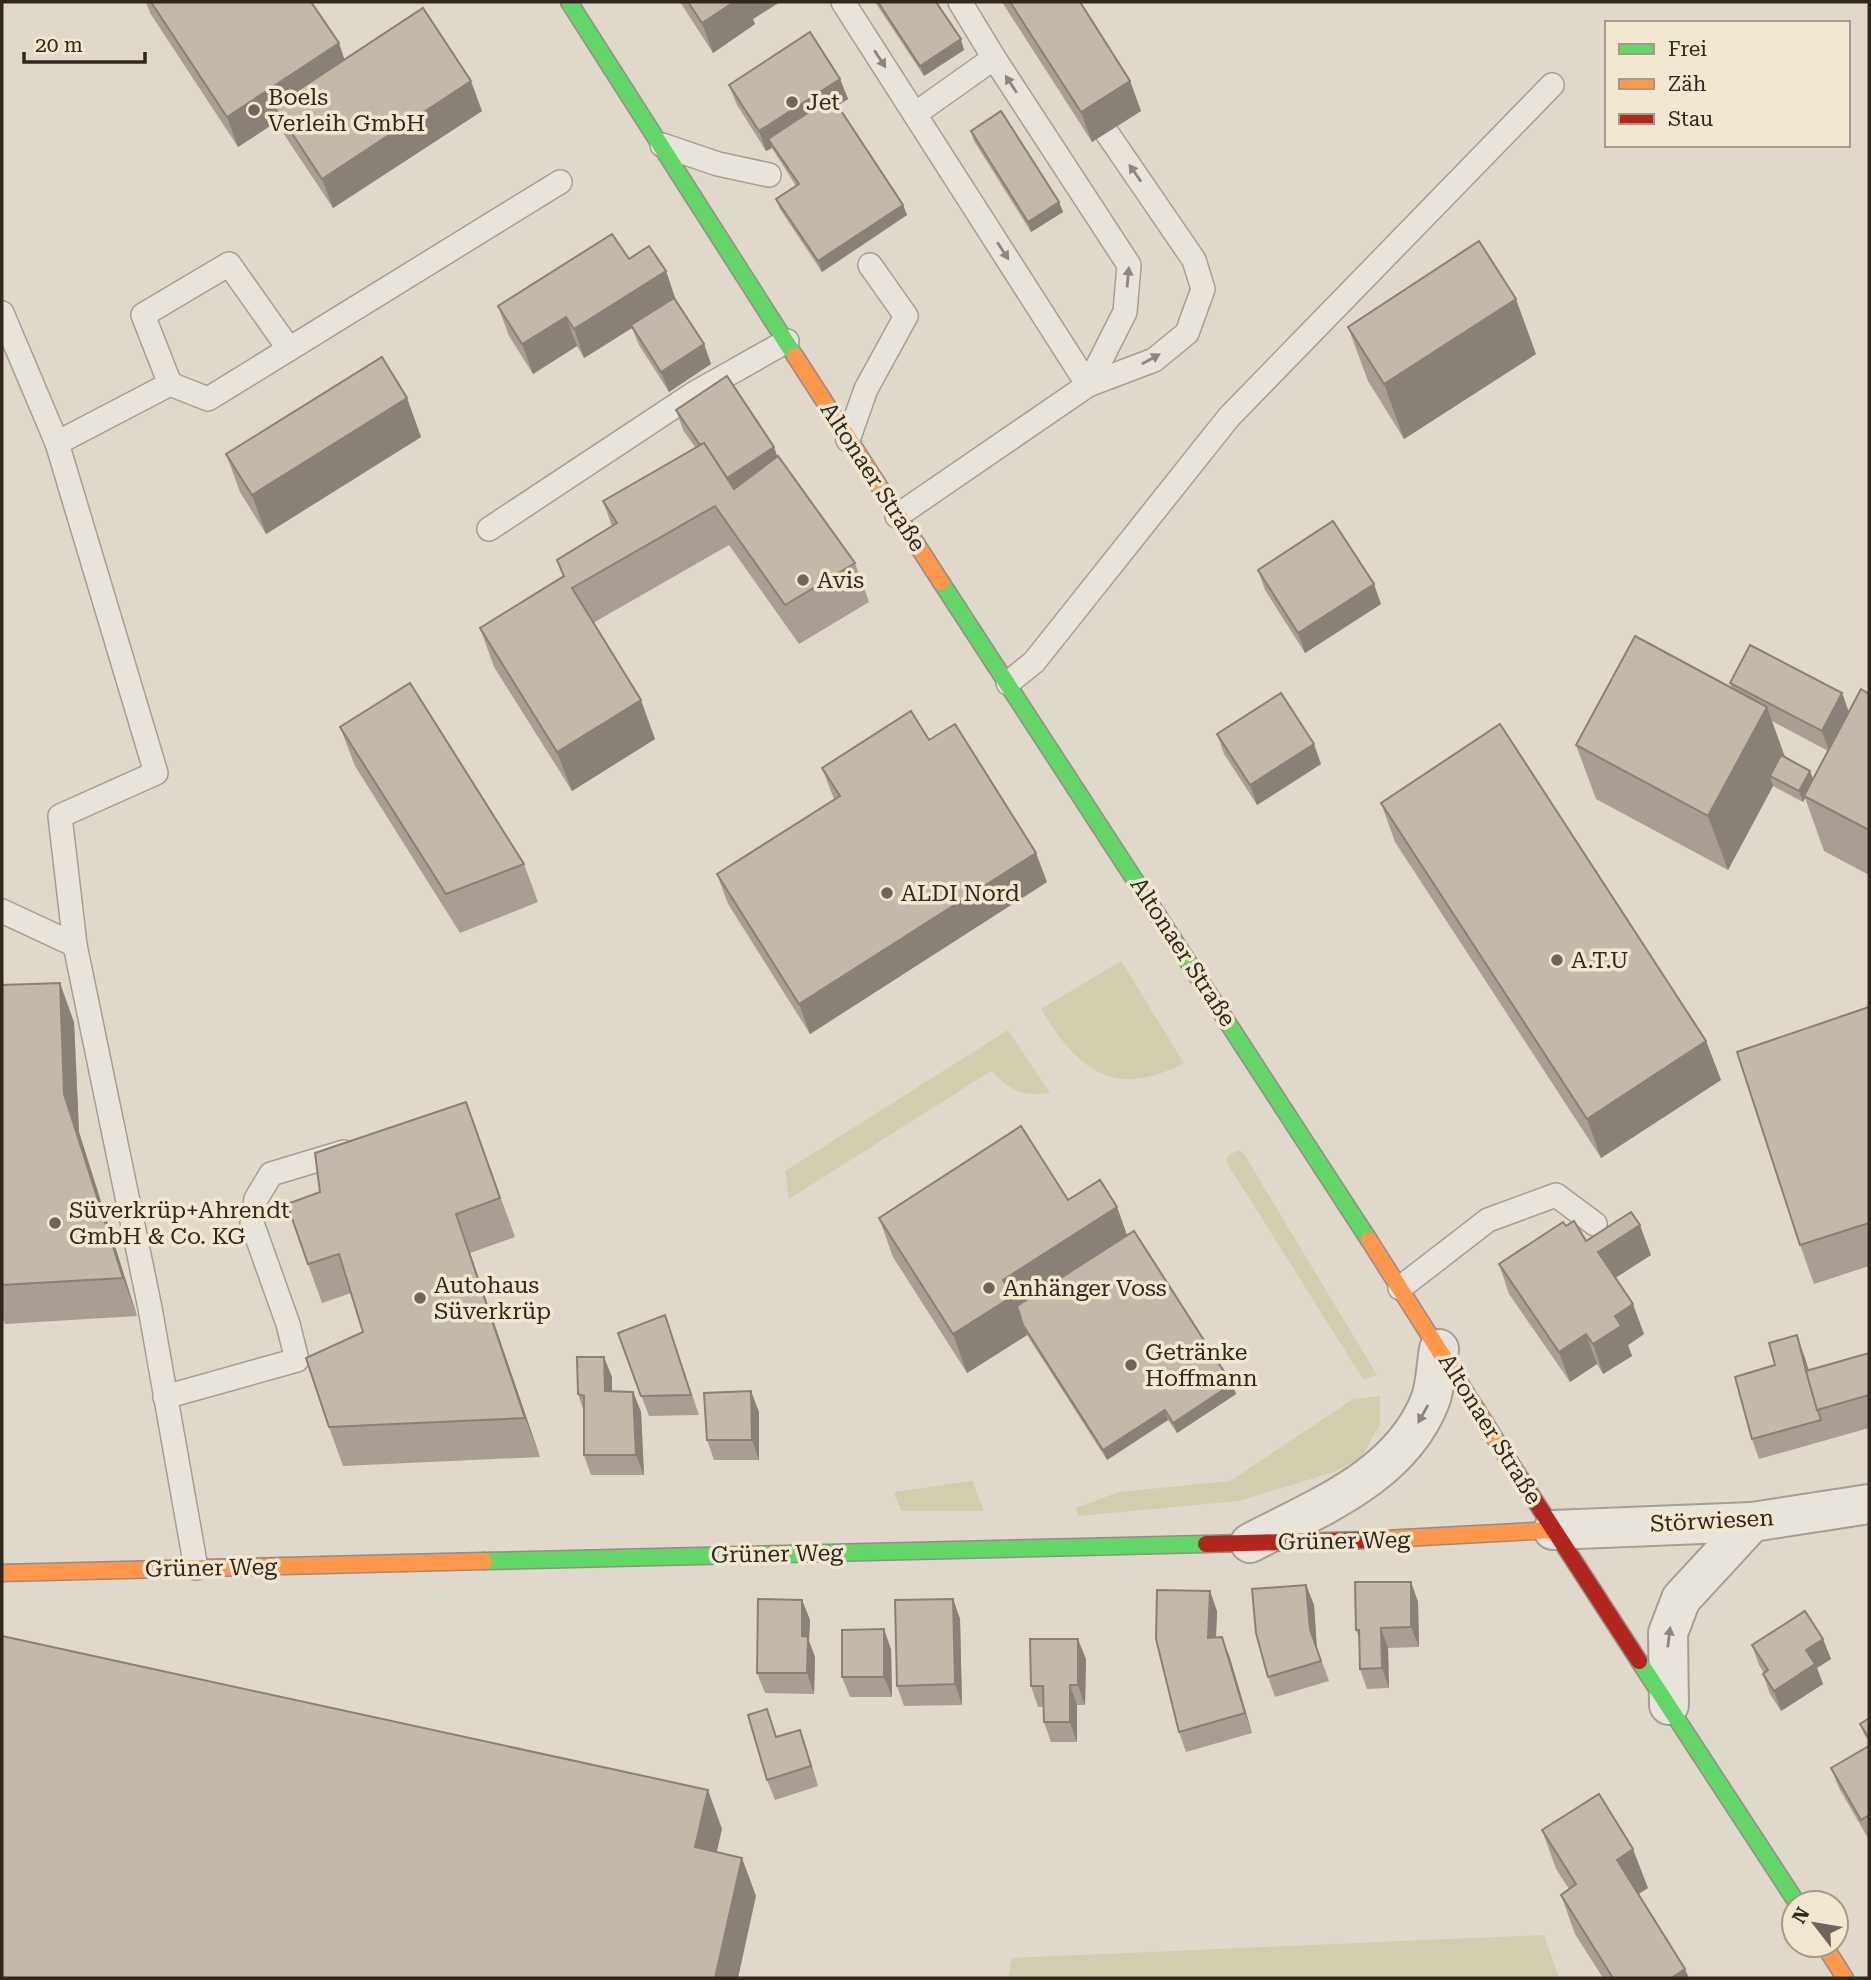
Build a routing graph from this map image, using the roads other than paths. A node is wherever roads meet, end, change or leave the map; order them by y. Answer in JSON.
{"nodes":[{"id":1,"x":569,"y":2,"type":"edge"},
{"id":2,"x":844,"y":2,"type":"edge"},
{"id":3,"x":960,"y":2,"type":"edge"},
{"id":4,"x":994,"y":58,"type":"junction"},
{"id":5,"x":1552,"y":85,"type":"dead end"},
{"id":6,"x":915,"y":114,"type":"junction"},
{"id":7,"x":1107,"y":133,"type":"dead end"},
{"id":8,"x":662,"y":145,"type":"junction"},
{"id":9,"x":769,"y":175,"type":"dead end"},
{"id":10,"x":561,"y":182,"type":"dead end"},
{"id":11,"x":870,"y":265,"type":"dead end"},
{"id":12,"x":2,"y":313,"type":"edge"},
{"id":13,"x":787,"y":341,"type":"junction"},
{"id":14,"x":289,"y":349,"type":"junction"},
{"id":15,"x":170,"y":384,"type":"junction"},
{"id":16,"x":1088,"y":385,"type":"junction"},
{"id":17,"x":848,"y":440,"type":"junction"},
{"id":18,"x":57,"y":443,"type":"junction"},
{"id":19,"x":897,"y":516,"type":"junction"},
{"id":20,"x":489,"y":529,"type":"dead end"},
{"id":21,"x":1008,"y":683,"type":"junction"},
{"id":22,"x":2,"y":911,"type":"edge"},
{"id":23,"x":75,"y":945,"type":"junction"},
{"id":24,"x":364,"y":1146,"type":"edge"},
{"id":25,"x":1595,"y":1224,"type":"dead end"},
{"id":26,"x":1400,"y":1288,"type":"junction"},
{"id":27,"x":1439,"y":1349,"type":"junction"},
{"id":28,"x":165,"y":1397,"type":"junction"},
{"id":29,"x":1869,"y":1504,"type":"edge"},
{"id":30,"x":1752,"y":1522,"type":"junction"},
{"id":31,"x":1553,"y":1530,"type":"junction"},
{"id":32,"x":1250,"y":1543,"type":"junction"},
{"id":33,"x":196,"y":1568,"type":"junction"},
{"id":34,"x":2,"y":1573,"type":"edge"},
{"id":35,"x":1669,"y":1705,"type":"junction"},
{"id":36,"x":1788,"y":1889,"type":"edge"},
{"id":37,"x":1833,"y":1959,"type":"edge"},
{"id":38,"x":1846,"y":1978,"type":"edge"}],
"edges":[{"from":1,"to":8,"type":"main road","name":"Altonaer Straße"},
{"from":2,"to":6,"type":"lane","one_way":true},
{"from":3,"to":4,"type":"lane"},
{"from":4,"to":6,"type":"lane"},
{"from":16,"to":4,"type":"lane","one_way":true},
{"from":5,"to":21,"type":"lane"},
{"from":6,"to":16,"type":"lane","one_way":true},
{"from":16,"to":7,"type":"lane","one_way":true},
{"from":8,"to":9,"type":"lane"},
{"from":8,"to":13,"type":"main road","name":"Altonaer Straße"},
{"from":10,"to":14,"type":"lane"},
{"from":11,"to":17,"type":"lane"},
{"from":12,"to":18,"type":"lane"},
{"from":13,"to":17,"type":"main road","name":"Altonaer Straße"},
{"from":13,"to":20,"type":"lane"},
{"from":14,"to":15,"type":"lane"},
{"from":14,"to":15,"type":"lane"},
{"from":15,"to":18,"type":"lane"},
{"from":16,"to":19,"type":"lane"},
{"from":17,"to":19,"type":"main road","name":"Altonaer Straße"},
{"from":18,"to":23,"type":"lane"},
{"from":19,"to":21,"type":"main road","name":"Altonaer Straße"},
{"from":21,"to":26,"type":"main road","name":"Altonaer Straße"},
{"from":22,"to":23,"type":"lane"},
{"from":23,"to":28,"type":"lane"},
{"from":24,"to":28,"type":"lane"},
{"from":25,"to":26,"type":"lane"},
{"from":26,"to":27,"type":"main road","name":"Altonaer Straße"},
{"from":27,"to":31,"type":"main road","name":"Altonaer Straße"},
{"from":27,"to":32,"type":"street","one_way":true},
{"from":28,"to":33,"type":"lane"},
{"from":29,"to":30,"type":"street","name":"Störwiesen"},
{"from":30,"to":31,"type":"street","name":"Störwiesen"},
{"from":35,"to":30,"type":"street","one_way":true},
{"from":31,"to":32,"type":"main road","name":"Grüner Weg"},
{"from":31,"to":35,"type":"main road","name":"Altonaer Straße"},
{"from":32,"to":33,"type":"main road","name":"Grüner Weg"},
{"from":33,"to":34,"type":"main road","name":"Grüner Weg"},
{"from":35,"to":36,"type":"main road","name":"Altonaer Straße"},
{"from":37,"to":38,"type":"main road"}]}
